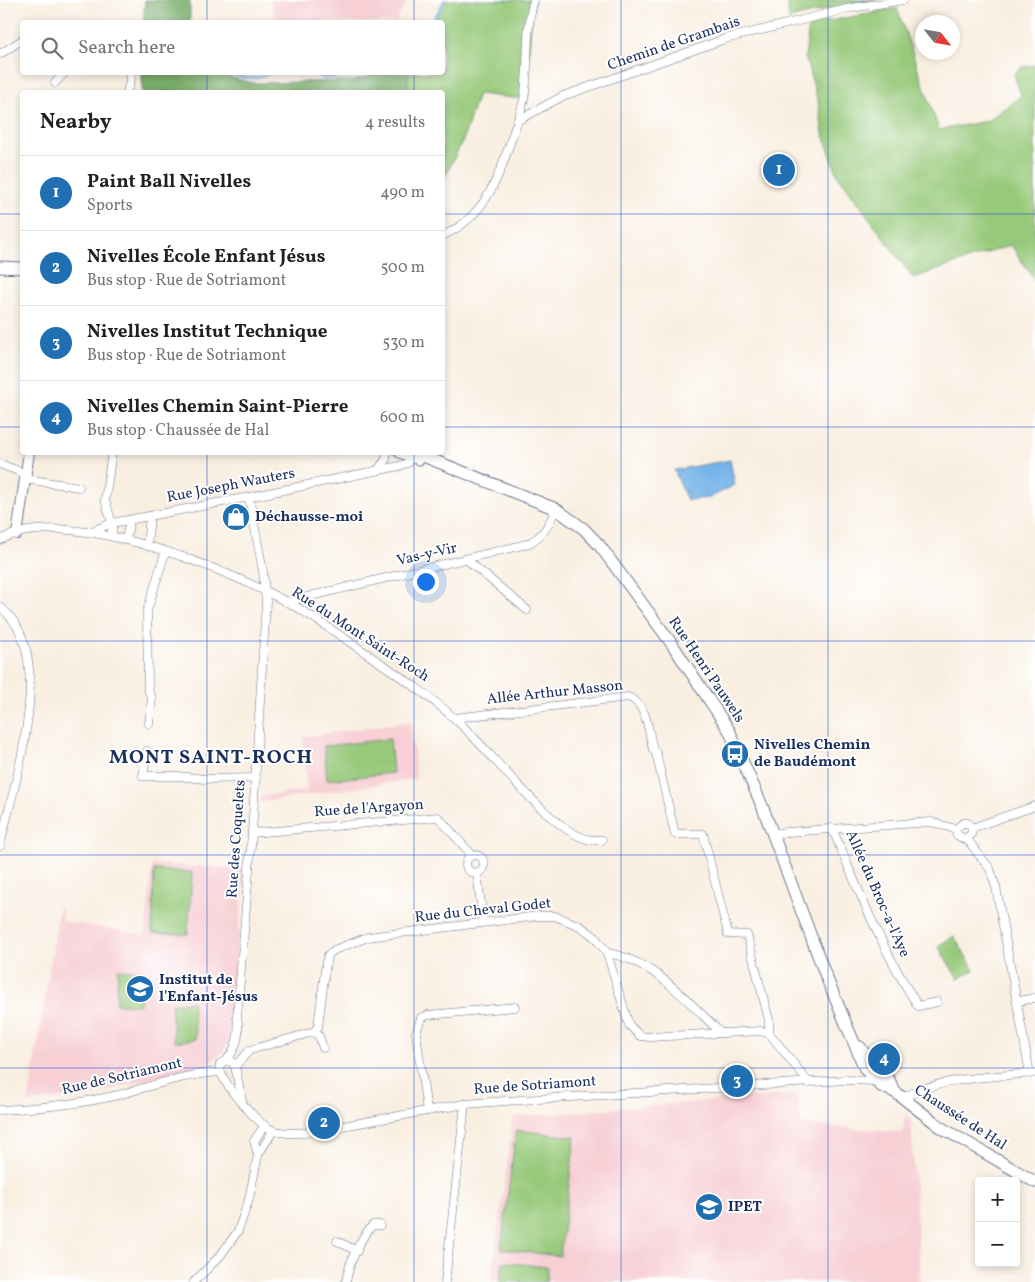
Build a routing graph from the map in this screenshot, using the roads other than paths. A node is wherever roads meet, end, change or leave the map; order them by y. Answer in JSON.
{"nodes":[{"id":1,"x":534,"y":0,"type":"edge"},
{"id":2,"x":904,"y":0,"type":"edge"},
{"id":3,"x":20,"y":41,"type":"edge"},
{"id":4,"x":0,"y":54,"type":"edge"},
{"id":5,"x":63,"y":75,"type":"edge"},
{"id":6,"x":130,"y":75,"type":"edge"},
{"id":7,"x":55,"y":83,"type":"dead end"},
{"id":8,"x":127,"y":90,"type":"edge"},
{"id":9,"x":517,"y":121,"type":"junction"},
{"id":10,"x":445,"y":234,"type":"edge"},
{"id":11,"x":0,"y":267,"type":"edge"},
{"id":12,"x":20,"y":268,"type":"edge"},
{"id":13,"x":29,"y":455,"type":"edge"},
{"id":14,"x":112,"y":455,"type":"edge"},
{"id":15,"x":387,"y":455,"type":"edge"},
{"id":16,"x":412,"y":455,"type":"edge"},
{"id":17,"x":416,"y":455,"type":"edge"},
{"id":18,"x":0,"y":464,"type":"edge"},
{"id":19,"x":378,"y":470,"type":"junction"},
{"id":20,"x":26,"y":476,"type":"junction"},
{"id":21,"x":79,"y":487,"type":"dead end"},
{"id":22,"x":249,"y":497,"type":"junction"},
{"id":23,"x":556,"y":509,"type":"junction"},
{"id":24,"x":150,"y":516,"type":"junction"},
{"id":25,"x":130,"y":520,"type":"junction"},
{"id":26,"x":112,"y":523,"type":"junction"},
{"id":27,"x":86,"y":531,"type":"junction"},
{"id":28,"x":17,"y":534,"type":"junction"},
{"id":29,"x":112,"y":536,"type":"junction"},
{"id":30,"x":126,"y":539,"type":"junction"},
{"id":31,"x":0,"y":540,"type":"edge"},
{"id":32,"x":147,"y":546,"type":"junction"},
{"id":33,"x":165,"y":552,"type":"junction"},
{"id":34,"x":467,"y":560,"type":"junction"},
{"id":35,"x":266,"y":593,"type":"junction"},
{"id":36,"x":286,"y":602,"type":"junction"},
{"id":37,"x":0,"y":607,"type":"edge"},
{"id":38,"x":527,"y":610,"type":"dead end"},
{"id":39,"x":455,"y":718,"type":"junction"},
{"id":40,"x":150,"y":724,"type":"dead end"},
{"id":41,"x":147,"y":751,"type":"dead end"},
{"id":42,"x":256,"y":778,"type":"junction"},
{"id":43,"x":1035,"y":806,"type":"edge"},
{"id":44,"x":832,"y":828,"type":"junction"},
{"id":45,"x":972,"y":828,"type":"junction"},
{"id":46,"x":956,"y":829,"type":"junction"},
{"id":47,"x":252,"y":833,"type":"junction"},
{"id":48,"x":773,"y":833,"type":"junction"},
{"id":49,"x":967,"y":838,"type":"junction"},
{"id":50,"x":602,"y":840,"type":"dead end"},
{"id":51,"x":0,"y":846,"type":"edge"},
{"id":52,"x":472,"y":855,"type":"junction"},
{"id":53,"x":477,"y":872,"type":"junction"},
{"id":54,"x":483,"y":922,"type":"junction"},
{"id":55,"x":608,"y":953,"type":"junction"},
{"id":56,"x":1035,"y":998,"type":"edge"},
{"id":57,"x":1018,"y":1001,"type":"junction"},
{"id":58,"x":937,"y":1002,"type":"dead end"},
{"id":59,"x":515,"y":1007,"type":"dead end"},
{"id":60,"x":843,"y":1013,"type":"joint"},
{"id":61,"x":313,"y":1032,"type":"junction"},
{"id":62,"x":721,"y":1033,"type":"junction"},
{"id":63,"x":769,"y":1033,"type":"junction"},
{"id":64,"x":323,"y":1048,"type":"dead end"},
{"id":65,"x":234,"y":1050,"type":"junction"},
{"id":66,"x":250,"y":1050,"type":"junction"},
{"id":67,"x":226,"y":1061,"type":"junction"},
{"id":68,"x":869,"y":1066,"type":"junction"},
{"id":69,"x":235,"y":1069,"type":"junction"},
{"id":70,"x":1032,"y":1073,"type":"edge"},
{"id":71,"x":222,"y":1074,"type":"junction"},
{"id":72,"x":881,"y":1078,"type":"junction"},
{"id":73,"x":846,"y":1080,"type":"junction"},
{"id":74,"x":809,"y":1082,"type":"junction"},
{"id":75,"x":898,"y":1095,"type":"junction"},
{"id":76,"x":242,"y":1101,"type":"junction"},
{"id":77,"x":465,"y":1104,"type":"junction"},
{"id":78,"x":0,"y":1110,"type":"edge"},
{"id":79,"x":427,"y":1111,"type":"junction"},
{"id":80,"x":264,"y":1126,"type":"junction"},
{"id":81,"x":273,"y":1131,"type":"junction"},
{"id":82,"x":258,"y":1156,"type":"junction"},
{"id":83,"x":1035,"y":1182,"type":"edge"},
{"id":84,"x":380,"y":1225,"type":"dead end"},
{"id":85,"x":337,"y":1241,"type":"dead end"},
{"id":86,"x":356,"y":1251,"type":"junction"},
{"id":87,"x":194,"y":1282,"type":"edge"},
{"id":88,"x":346,"y":1282,"type":"edge"},
{"id":89,"x":445,"y":1282,"type":"edge"}],
"edges":[{"from":1,"to":9,"type":"street"},
{"from":2,"to":9,"type":"street","name":"Chemin de Grambais"},
{"from":3,"to":4,"type":"street"},
{"from":5,"to":7,"type":"street"},
{"from":6,"to":8,"type":"street"},
{"from":9,"to":10,"type":"street"},
{"from":11,"to":12,"type":"main road"},
{"from":13,"to":20,"type":"street"},
{"from":14,"to":26,"type":"street"},
{"from":15,"to":19,"type":"street"},
{"from":16,"to":19,"type":"street","name":"Rue Joseph Wauters"},
{"from":17,"to":23,"type":"main road","name":"Rue Henri Pauwels"},
{"from":18,"to":20,"type":"street"},
{"from":19,"to":22,"type":"street","name":"Rue Joseph Wauters"},
{"from":20,"to":21,"type":"street"},
{"from":20,"to":28,"type":"street"},
{"from":22,"to":24,"type":"street","name":"Rue Joseph Wauters"},
{"from":22,"to":35,"type":"street","name":"Rue des Coquelets"},
{"from":23,"to":34,"type":"street","name":"Vas-y-Vir"},
{"from":23,"to":48,"type":"main road","name":"Rue Henri Pauwels"},
{"from":24,"to":25,"type":"street","name":"Rue Joseph Wauters"},
{"from":24,"to":32,"type":"street"},
{"from":25,"to":26,"type":"street","name":"Rue Joseph Wauters"},
{"from":25,"to":30,"type":"street"},
{"from":26,"to":27,"type":"street","name":"Rue Joseph Wauters"},
{"from":26,"to":29,"type":"street"},
{"from":27,"to":28,"type":"street","name":"Rue du Mont Saint-Roch"},
{"from":27,"to":29,"type":"street","name":"Rue du Mont Saint-Roch"},
{"from":28,"to":31,"type":"street","name":"Rue du Mont Saint-Roch"},
{"from":29,"to":30,"type":"street","name":"Rue du Mont Saint-Roch"},
{"from":30,"to":32,"type":"street","name":"Rue du Mont Saint-Roch"},
{"from":32,"to":33,"type":"street","name":"Rue du Mont Saint-Roch"},
{"from":33,"to":35,"type":"street","name":"Rue du Mont Saint-Roch"},
{"from":33,"to":40,"type":"street"},
{"from":34,"to":36,"type":"street","name":"Vas-y-Vir"},
{"from":34,"to":38,"type":"street"},
{"from":35,"to":36,"type":"street","name":"Rue du Mont Saint-Roch"},
{"from":35,"to":42,"type":"street","name":"Rue des Coquelets"},
{"from":36,"to":39,"type":"street","name":"Rue du Mont Saint-Roch"},
{"from":37,"to":51,"type":"street"},
{"from":39,"to":50,"type":"street","name":"Rue du Mont Saint-Roch"},
{"from":39,"to":63,"type":"street","name":"Allée Arthur Masson"},
{"from":41,"to":42,"type":"street"},
{"from":42,"to":47,"type":"street","name":"Rue des Coquelets"},
{"from":43,"to":45,"type":"street"},
{"from":44,"to":46,"type":"street"},
{"from":44,"to":48,"type":"street"},
{"from":44,"to":58,"type":"street","name":"Allée du Broc-a-l'Aye"},
{"from":45,"to":46,"type":"street"},
{"from":45,"to":49,"type":"street"},
{"from":46,"to":49,"type":"street"},
{"from":47,"to":52,"type":"street","name":"Rue de l'Argayon"},
{"from":47,"to":65,"type":"street","name":"Rue des Coquelets"},
{"from":48,"to":60,"type":"main road","name":"Rue Henri Pauwels"},
{"from":49,"to":57,"type":"street"},
{"from":52,"to":53,"type":"street"},
{"from":52,"to":53,"type":"street"},
{"from":53,"to":54,"type":"street"},
{"from":54,"to":55,"type":"street","name":"Rue du Cheval Godet"},
{"from":54,"to":61,"type":"street","name":"Rue du Cheval Godet"},
{"from":55,"to":62,"type":"street"},
{"from":55,"to":62,"type":"street","name":"Rue du Cheval Godet"},
{"from":56,"to":57,"type":"street"},
{"from":57,"to":70,"type":"street"},
{"from":59,"to":79,"type":"street"},
{"from":60,"to":68,"type":"main road","name":"Chaussée de Hal"},
{"from":61,"to":64,"type":"street"},
{"from":61,"to":66,"type":"street"},
{"from":62,"to":63,"type":"street","name":"Rue du Cheval Godet"},
{"from":63,"to":74,"type":"street"},
{"from":65,"to":66,"type":"street"},
{"from":65,"to":67,"type":"street","name":"Rue des Coquelets"},
{"from":66,"to":69,"type":"street"},
{"from":67,"to":69,"type":"street"},
{"from":67,"to":71,"type":"street","name":"Rue des Coquelets"},
{"from":68,"to":72,"type":"main road","name":"Chaussée de Hal"},
{"from":68,"to":73,"type":"street","name":"Rue de Sotriamont"},
{"from":69,"to":71,"type":"street"},
{"from":69,"to":76,"type":"street","name":"Rue de Sotriamont"},
{"from":70,"to":75,"type":"street"},
{"from":71,"to":76,"type":"street","name":"Rue de Sotriamont"},
{"from":71,"to":78,"type":"street","name":"Rue de Sotriamont"},
{"from":72,"to":73,"type":"street","name":"Rue de Sotriamont"},
{"from":72,"to":75,"type":"main road","name":"Chaussée de Hal"},
{"from":73,"to":74,"type":"street","name":"Rue de Sotriamont"},
{"from":74,"to":77,"type":"street","name":"Rue de Sotriamont"},
{"from":75,"to":83,"type":"main road","name":"Chaussée de Hal"},
{"from":76,"to":80,"type":"street","name":"Rue de Sotriamont"},
{"from":77,"to":79,"type":"street","name":"Rue de Sotriamont"},
{"from":77,"to":89,"type":"street"},
{"from":79,"to":81,"type":"street","name":"Rue de Sotriamont"},
{"from":80,"to":81,"type":"street","name":"Rue de Sotriamont"},
{"from":80,"to":82,"type":"street"},
{"from":81,"to":82,"type":"street"},
{"from":82,"to":87,"type":"street"},
{"from":84,"to":86,"type":"street"},
{"from":85,"to":86,"type":"street"},
{"from":86,"to":88,"type":"street"}]}
